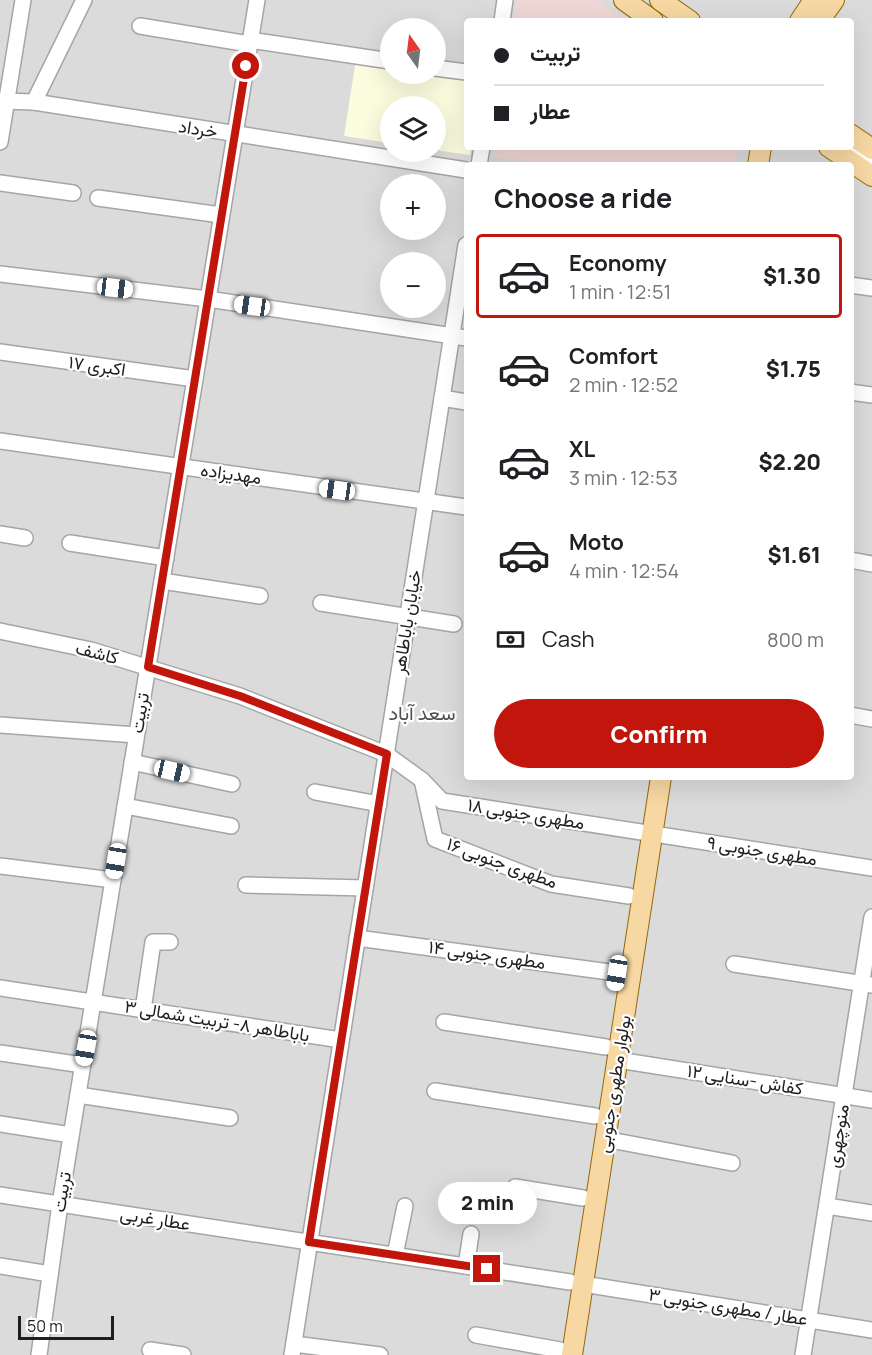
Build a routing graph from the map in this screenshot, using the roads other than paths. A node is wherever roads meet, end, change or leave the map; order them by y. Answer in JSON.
{"nodes":[{"id":1,"x":23,"y":0,"type":"edge"},
{"id":2,"x":84,"y":0,"type":"edge"},
{"id":3,"x":257,"y":0,"type":"edge"},
{"id":4,"x":505,"y":0,"type":"edge"},
{"id":5,"x":624,"y":0,"type":"edge"},
{"id":6,"x":660,"y":0,"type":"edge"},
{"id":7,"x":814,"y":0,"type":"edge"},
{"id":8,"x":834,"y":0,"type":"edge"},
{"id":9,"x":502,"y":18,"type":"edge"},
{"id":10,"x":649,"y":18,"type":"edge"},
{"id":11,"x":686,"y":18,"type":"edge"},
{"id":12,"x":802,"y":18,"type":"edge"},
{"id":13,"x":821,"y":18,"type":"edge"},
{"id":14,"x":140,"y":26,"type":"dead end"},
{"id":15,"x":250,"y":42,"type":"junction"},
{"id":16,"x":380,"y":60,"type":"edge"},
{"id":17,"x":446,"y":69,"type":"edge"},
{"id":18,"x":464,"y":72,"type":"edge"},
{"id":19,"x":3,"y":101,"type":"edge"},
{"id":20,"x":34,"y":102,"type":"junction"},
{"id":21,"x":235,"y":135,"type":"junction"},
{"id":22,"x":854,"y":137,"type":"edge"},
{"id":23,"x":0,"y":142,"type":"edge"},
{"id":24,"x":872,"y":149,"type":"edge"},
{"id":25,"x":833,"y":150,"type":"edge"},
{"id":26,"x":853,"y":150,"type":"edge"},
{"id":27,"x":850,"y":162,"type":"edge"},
{"id":28,"x":872,"y":163,"type":"edge"},
{"id":29,"x":854,"y":164,"type":"edge"},
{"id":30,"x":464,"y":170,"type":"edge"},
{"id":31,"x":872,"y":177,"type":"edge"},
{"id":32,"x":0,"y":183,"type":"edge"},
{"id":33,"x":73,"y":193,"type":"dead end"},
{"id":34,"x":98,"y":198,"type":"dead end"},
{"id":35,"x":222,"y":215,"type":"junction"},
{"id":36,"x":464,"y":273,"type":"edge"},
{"id":37,"x":0,"y":274,"type":"edge"},
{"id":38,"x":854,"y":286,"type":"edge"},
{"id":39,"x":872,"y":288,"type":"edge"},
{"id":40,"x":208,"y":299,"type":"junction"},
{"id":41,"x":459,"y":337,"type":"edge"},
{"id":42,"x":0,"y":352,"type":"edge"},
{"id":43,"x":195,"y":379,"type":"junction"},
{"id":44,"x":854,"y":393,"type":"edge"},
{"id":45,"x":872,"y":395,"type":"edge"},
{"id":46,"x":442,"y":398,"type":"junction"},
{"id":47,"x":464,"y":402,"type":"edge"},
{"id":48,"x":0,"y":441,"type":"edge"},
{"id":49,"x":180,"y":467,"type":"junction"},
{"id":50,"x":426,"y":502,"type":"junction"},
{"id":51,"x":464,"y":507,"type":"edge"},
{"id":52,"x":0,"y":534,"type":"edge"},
{"id":53,"x":25,"y":538,"type":"dead end"},
{"id":54,"x":70,"y":543,"type":"dead end"},
{"id":55,"x":166,"y":558,"type":"junction"},
{"id":56,"x":854,"y":561,"type":"edge"},
{"id":57,"x":872,"y":564,"type":"edge"},
{"id":58,"x":162,"y":580,"type":"junction"},
{"id":59,"x":260,"y":596,"type":"dead end"},
{"id":60,"x":321,"y":603,"type":"dead end"},
{"id":61,"x":408,"y":617,"type":"junction"},
{"id":62,"x":454,"y":624,"type":"dead end"},
{"id":63,"x":0,"y":631,"type":"edge"},
{"id":64,"x":148,"y":667,"type":"junction"},
{"id":65,"x":854,"y":716,"type":"edge"},
{"id":66,"x":872,"y":718,"type":"edge"},
{"id":67,"x":0,"y":725,"type":"edge"},
{"id":68,"x":136,"y":735,"type":"junction"},
{"id":69,"x":387,"y":754,"type":"junction"},
{"id":70,"x":132,"y":762,"type":"junction"},
{"id":71,"x":422,"y":780,"type":"junction"},
{"id":72,"x":647,"y":780,"type":"edge"},
{"id":73,"x":660,"y":780,"type":"edge"},
{"id":74,"x":232,"y":784,"type":"dead end"},
{"id":75,"x":315,"y":792,"type":"dead end"},
{"id":76,"x":379,"y":804,"type":"junction"},
{"id":77,"x":125,"y":806,"type":"junction"},
{"id":78,"x":231,"y":826,"type":"dead end"},
{"id":79,"x":646,"y":833,"type":"junction"},
{"id":80,"x":0,"y":866,"type":"edge"},
{"id":81,"x":872,"y":868,"type":"edge"},
{"id":82,"x":113,"y":880,"type":"junction"},
{"id":83,"x":246,"y":885,"type":"dead end"},
{"id":84,"x":365,"y":888,"type":"junction"},
{"id":85,"x":629,"y":896,"type":"junction"},
{"id":86,"x":872,"y":917,"type":"edge"},
{"id":87,"x":357,"y":938,"type":"junction"},
{"id":88,"x":170,"y":942,"type":"dead end"},
{"id":89,"x":734,"y":964,"type":"dead end"},
{"id":90,"x":617,"y":973,"type":"junction"},
{"id":91,"x":867,"y":984,"type":"edge"},
{"id":92,"x":0,"y":988,"type":"edge"},
{"id":93,"x":93,"y":1002,"type":"junction"},
{"id":94,"x":143,"y":1010,"type":"junction"},
{"id":95,"x":444,"y":1022,"type":"dead end"},
{"id":96,"x":341,"y":1040,"type":"junction"},
{"id":97,"x":0,"y":1053,"type":"edge"},
{"id":98,"x":612,"y":1054,"type":"junction"},
{"id":99,"x":82,"y":1065,"type":"junction"},
{"id":100,"x":435,"y":1091,"type":"dead end"},
{"id":101,"x":78,"y":1095,"type":"junction"},
{"id":102,"x":844,"y":1096,"type":"junction"},
{"id":103,"x":872,"y":1100,"type":"edge"},
{"id":104,"x":596,"y":1116,"type":"junction"},
{"id":105,"x":230,"y":1118,"type":"dead end"},
{"id":106,"x":0,"y":1124,"type":"edge"},
{"id":107,"x":71,"y":1135,"type":"junction"},
{"id":108,"x":605,"y":1139,"type":"junction"},
{"id":109,"x":732,"y":1163,"type":"dead end"},
{"id":110,"x":515,"y":1187,"type":"dead end"},
{"id":111,"x":0,"y":1195,"type":"edge"},
{"id":112,"x":583,"y":1198,"type":"junction"},
{"id":113,"x":60,"y":1204,"type":"junction"},
{"id":114,"x":405,"y":1206,"type":"dead end"},
{"id":115,"x":826,"y":1206,"type":"junction"},
{"id":116,"x":872,"y":1213,"type":"edge"},
{"id":117,"x":471,"y":1234,"type":"dead end"},
{"id":118,"x":309,"y":1242,"type":"junction"},
{"id":119,"x":395,"y":1256,"type":"junction"},
{"id":120,"x":0,"y":1266,"type":"edge"},
{"id":121,"x":466,"y":1266,"type":"junction"},
{"id":122,"x":50,"y":1274,"type":"junction"},
{"id":123,"x":576,"y":1283,"type":"junction"},
{"id":124,"x":809,"y":1320,"type":"junction"},
{"id":125,"x":872,"y":1330,"type":"edge"},
{"id":126,"x":477,"y":1335,"type":"dead end"},
{"id":127,"x":293,"y":1349,"type":"edge"},
{"id":128,"x":150,"y":1350,"type":"dead end"},
{"id":129,"x":564,"y":1353,"type":"edge"},
{"id":130,"x":39,"y":1355,"type":"edge"},
{"id":131,"x":183,"y":1355,"type":"edge"},
{"id":132,"x":380,"y":1355,"type":"edge"},
{"id":133,"x":803,"y":1355,"type":"edge"}],
"edges":[{"from":1,"to":19,"type":"street"},
{"from":2,"to":20,"type":"street"},
{"from":3,"to":15,"type":"street","name":"تربیت"},
{"from":4,"to":9,"type":"street"},
{"from":5,"to":10,"type":"main road"},
{"from":6,"to":11,"type":"main road"},
{"from":7,"to":12,"type":"main road"},
{"from":8,"to":13,"type":"main road"},
{"from":14,"to":15,"type":"street"},
{"from":15,"to":16,"type":"street"},
{"from":15,"to":21,"type":"street","name":"تربیت"},
{"from":17,"to":18,"type":"street"},
{"from":19,"to":20,"type":"street","name":"خرداد"},
{"from":19,"to":23,"type":"street"},
{"from":20,"to":21,"type":"street","name":"خرداد"},
{"from":21,"to":30,"type":"street","name":"خرداد"},
{"from":21,"to":35,"type":"street","name":"تربیت"},
{"from":22,"to":24,"type":"main road"},
{"from":25,"to":27,"type":"main road"},
{"from":26,"to":28,"type":"street"},
{"from":29,"to":31,"type":"main road"},
{"from":32,"to":33,"type":"street"},
{"from":34,"to":35,"type":"street"},
{"from":35,"to":40,"type":"street","name":"تربیت"},
{"from":36,"to":41,"type":"street","name":"خیابان باباطاهر"},
{"from":37,"to":40,"type":"street"},
{"from":38,"to":39,"type":"street"},
{"from":40,"to":41,"type":"street"},
{"from":40,"to":43,"type":"street","name":"تربیت"},
{"from":41,"to":46,"type":"street","name":"خیابان باباطاهر"},
{"from":42,"to":43,"type":"street","name":"اکبری ۱۷"},
{"from":43,"to":49,"type":"street","name":"تربیت"},
{"from":44,"to":45,"type":"street"},
{"from":46,"to":47,"type":"street"},
{"from":46,"to":50,"type":"street","name":"خیابان باباطاهر"},
{"from":48,"to":49,"type":"street","name":"مهدیزاده"},
{"from":49,"to":50,"type":"street","name":"مهدیزاده"},
{"from":49,"to":55,"type":"street","name":"تربیت"},
{"from":50,"to":51,"type":"street","name":"مهدیزاده"},
{"from":50,"to":61,"type":"street","name":"خیابان باباطاهر"},
{"from":52,"to":53,"type":"street"},
{"from":54,"to":55,"type":"street"},
{"from":55,"to":58,"type":"street","name":"تربیت"},
{"from":56,"to":57,"type":"street"},
{"from":58,"to":59,"type":"street"},
{"from":58,"to":64,"type":"street","name":"تربیت"},
{"from":60,"to":61,"type":"street"},
{"from":61,"to":62,"type":"street"},
{"from":61,"to":69,"type":"street","name":"خیابان باباطاهر"},
{"from":63,"to":64,"type":"street","name":"کاشف"},
{"from":64,"to":68,"type":"street","name":"تربیت"},
{"from":64,"to":69,"type":"street","name":"کاشف"},
{"from":65,"to":66,"type":"street"},
{"from":67,"to":68,"type":"street"},
{"from":68,"to":70,"type":"street","name":"تربیت"},
{"from":69,"to":71,"type":"street","name":"کاشف"},
{"from":69,"to":76,"type":"street","name":"خیابان باباطاهر"},
{"from":70,"to":74,"type":"street"},
{"from":70,"to":77,"type":"street","name":"تربیت"},
{"from":71,"to":79,"type":"street","name":"مطهری جنوبی ۱۸"},
{"from":71,"to":85,"type":"street","name":"مطهری جنوبی ۱۶"},
{"from":72,"to":79,"type":"main road","name":"بولوار مطهری جنوبی"},
{"from":73,"to":79,"type":"main road","name":"بولوار مطهری جنوبی"},
{"from":75,"to":76,"type":"street"},
{"from":76,"to":84,"type":"street","name":"خیابان باباطاهر"},
{"from":77,"to":78,"type":"street"},
{"from":77,"to":82,"type":"street","name":"تربیت"},
{"from":79,"to":81,"type":"street","name":"مطهری جنوبی ۹"},
{"from":79,"to":85,"type":"main road","name":"بولوار مطهری جنوبی"},
{"from":79,"to":98,"type":"main road","name":"بولوار مطهری جنوبی"},
{"from":80,"to":82,"type":"street"},
{"from":82,"to":93,"type":"street","name":"تربیت"},
{"from":83,"to":84,"type":"street"},
{"from":84,"to":87,"type":"street","name":"خیابان باباطاهر"},
{"from":85,"to":90,"type":"main road","name":"بولوار مطهری جنوبی"},
{"from":86,"to":91,"type":"street","name":"منوچهری"},
{"from":87,"to":90,"type":"street","name":"مطهری جنوبی ۱۴"},
{"from":87,"to":96,"type":"street","name":"خیابان باباطاهر"},
{"from":88,"to":94,"type":"street"},
{"from":89,"to":91,"type":"street"},
{"from":90,"to":98,"type":"main road","name":"بولوار مطهری جنوبی"},
{"from":91,"to":102,"type":"street","name":"منوچهری"},
{"from":92,"to":93,"type":"street","name":"باباطاهر ۸- تربیت شمالی ۳"},
{"from":93,"to":94,"type":"street","name":"باباطاهر ۸- تربیت شمالی ۳"},
{"from":93,"to":99,"type":"street","name":"تربیت"},
{"from":94,"to":96,"type":"street","name":"باباطاهر ۸- تربیت شمالی ۳"},
{"from":95,"to":98,"type":"street","name":"کفاش -سنایی ۱۲"},
{"from":96,"to":118,"type":"street","name":"خیابان باباطاهر"},
{"from":97,"to":99,"type":"street"},
{"from":98,"to":102,"type":"street","name":"کفاش -سنایی ۱۲"},
{"from":98,"to":104,"type":"main road","name":"بولوار مطهری جنوبی"},
{"from":98,"to":108,"type":"main road","name":"بولوار مطهری جنوبی"},
{"from":99,"to":101,"type":"street","name":"تربیت"},
{"from":100,"to":104,"type":"street"},
{"from":101,"to":105,"type":"street"},
{"from":101,"to":107,"type":"street","name":"تربیت"},
{"from":102,"to":103,"type":"street","name":"کفاش -سنایی ۱۲"},
{"from":102,"to":115,"type":"street","name":"منوچهری"},
{"from":104,"to":112,"type":"main road","name":"بولوار مطهری جنوبی"},
{"from":106,"to":107,"type":"street"},
{"from":107,"to":113,"type":"street","name":"تربیت"},
{"from":108,"to":109,"type":"street"},
{"from":108,"to":123,"type":"main road","name":"بولوار مطهری جنوبی"},
{"from":110,"to":112,"type":"street"},
{"from":111,"to":113,"type":"street","name":"عطار غربی"},
{"from":112,"to":123,"type":"main road","name":"بولوار مطهری جنوبی"},
{"from":113,"to":118,"type":"street","name":"عطار غربی"},
{"from":113,"to":122,"type":"street","name":"تربیت"},
{"from":114,"to":119,"type":"street"},
{"from":115,"to":116,"type":"street"},
{"from":115,"to":124,"type":"street","name":"منوچهری"},
{"from":117,"to":121,"type":"street"},
{"from":118,"to":119,"type":"street","name":"عطار غربی"},
{"from":118,"to":127,"type":"street","name":"خیابان باباطاهر"},
{"from":119,"to":121,"type":"street","name":"عطار غربی"},
{"from":120,"to":122,"type":"street"},
{"from":121,"to":123,"type":"street","name":"عطار / مطهری جنوبی ۳"},
{"from":122,"to":130,"type":"street","name":"تربیت"},
{"from":123,"to":124,"type":"street","name":"عطار / مطهری جنوبی ۳"},
{"from":123,"to":129,"type":"main road","name":"بولوار مطهری جنوبی"},
{"from":124,"to":125,"type":"street","name":"عطار / مطهری جنوبی ۳"},
{"from":124,"to":133,"type":"street","name":"منوچهری"},
{"from":126,"to":129,"type":"street"},
{"from":127,"to":132,"type":"street"},
{"from":128,"to":131,"type":"street"}]}
